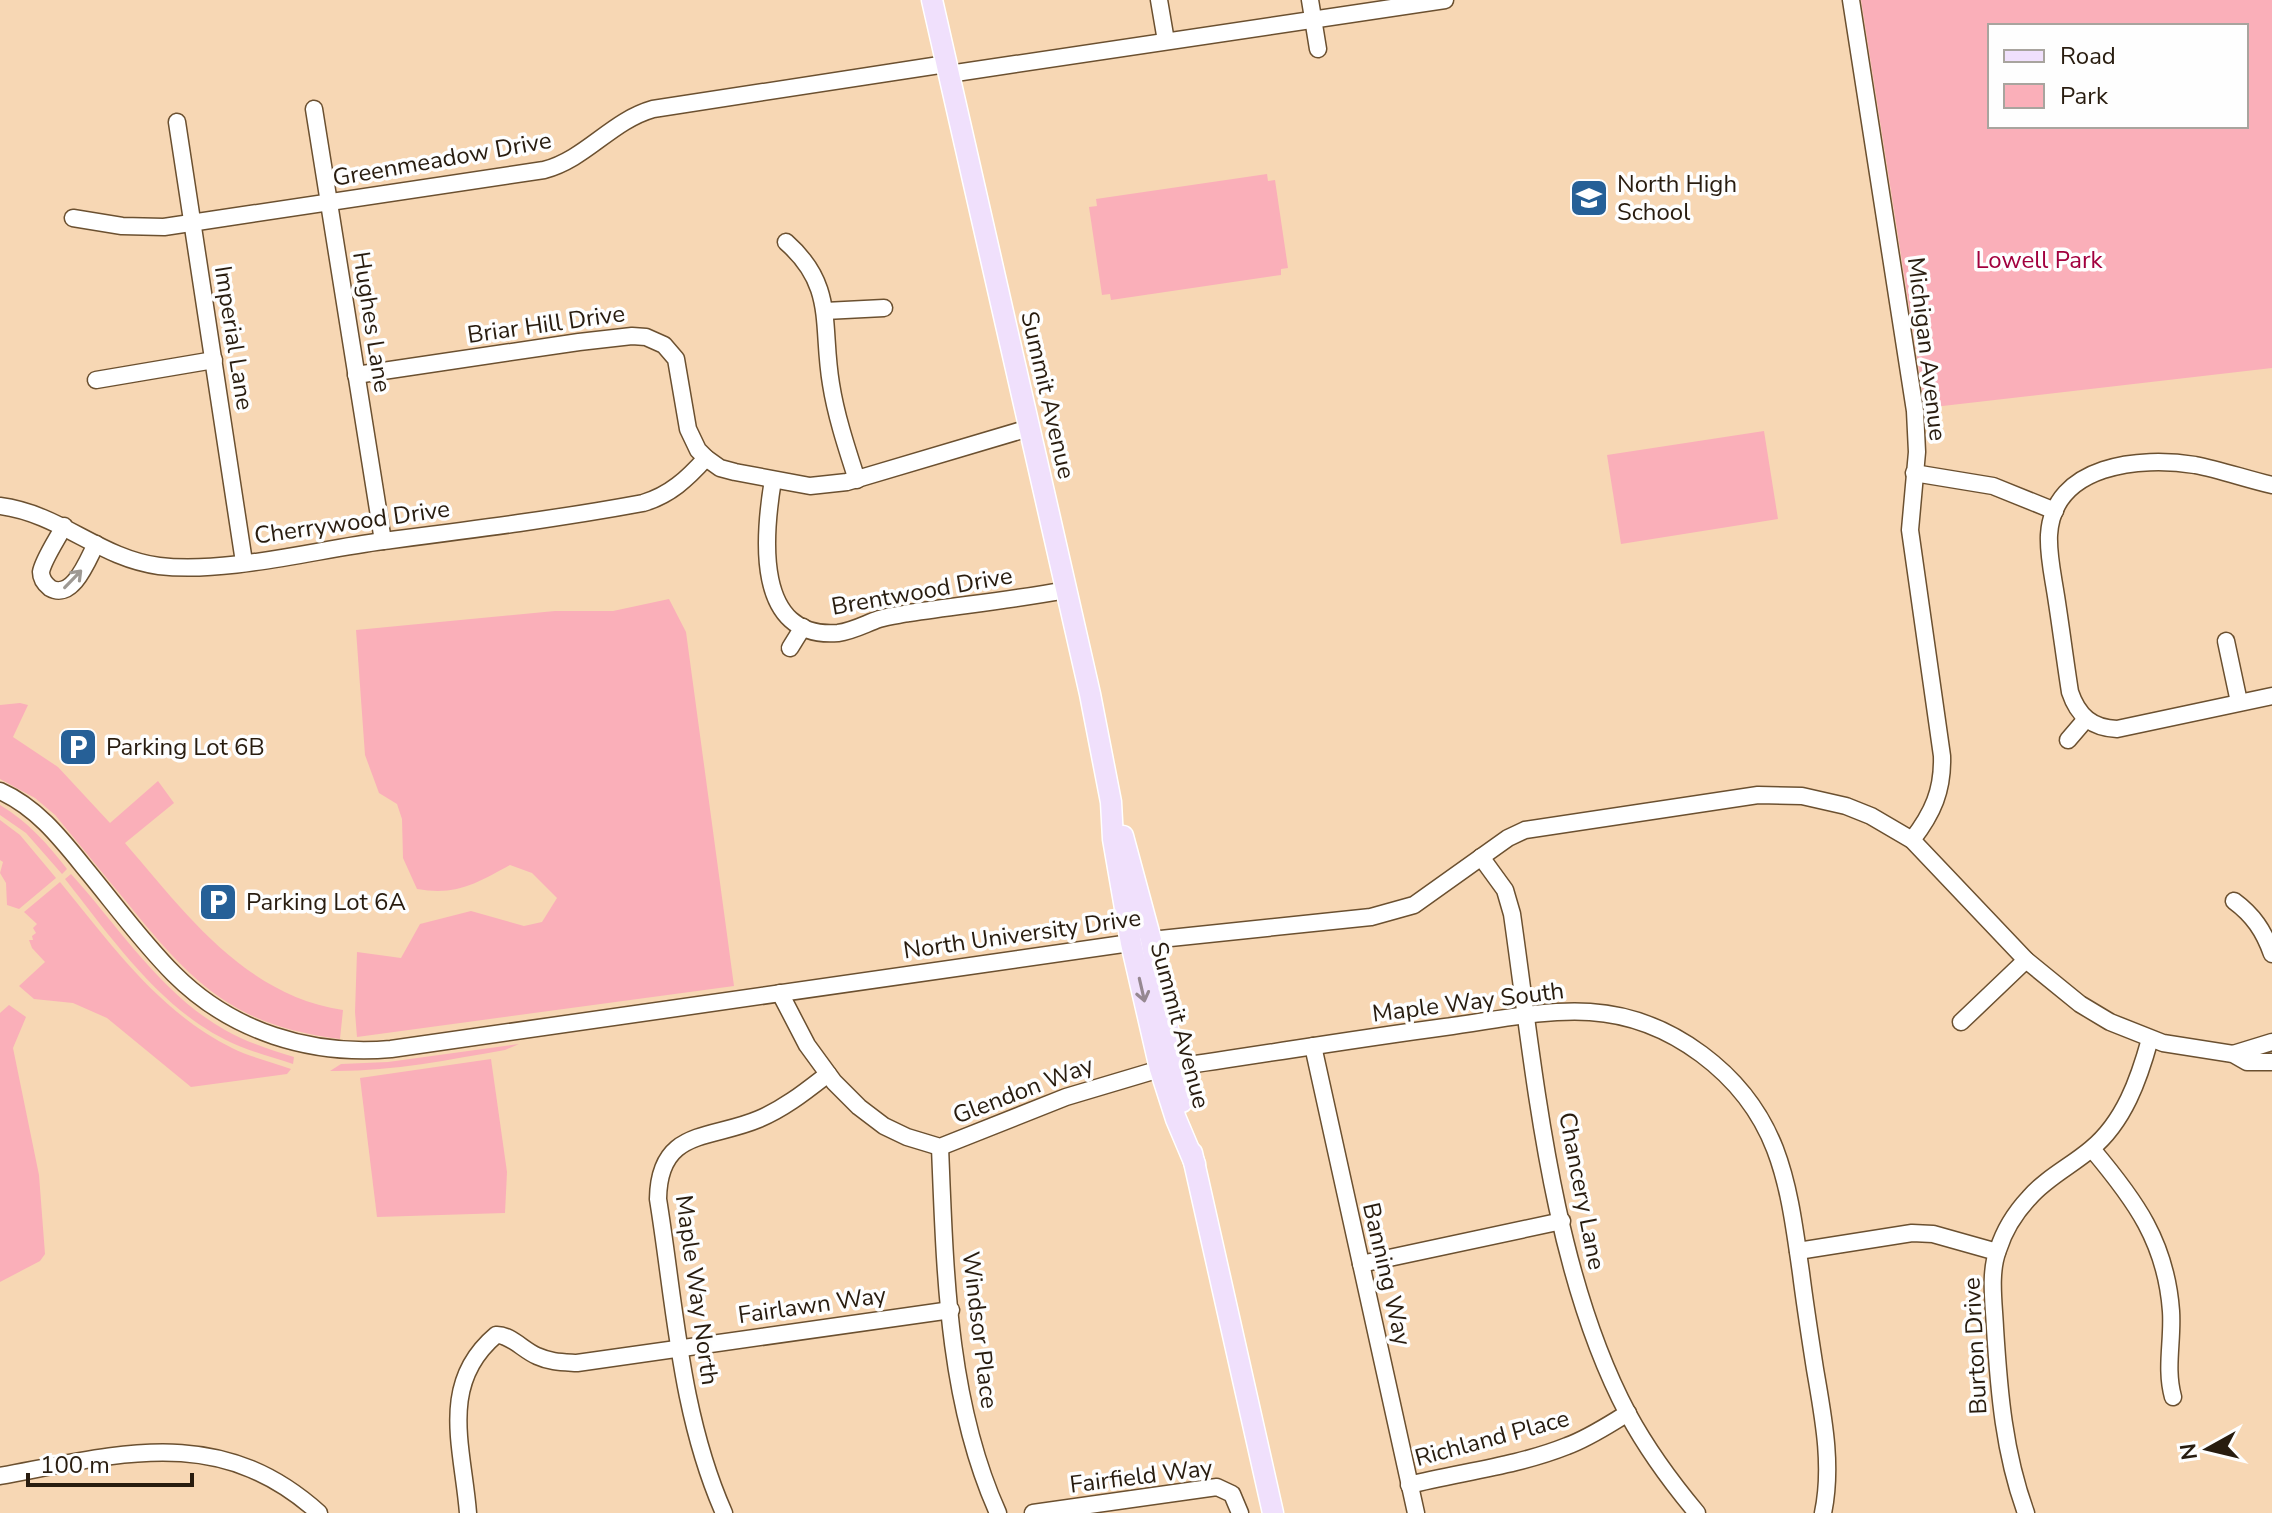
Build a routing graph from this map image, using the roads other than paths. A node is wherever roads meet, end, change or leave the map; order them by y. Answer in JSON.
{"nodes":[{"id":1,"x":932,"y":0,"type":"edge"},
{"id":2,"x":1159,"y":0,"type":"edge"},
{"id":3,"x":1310,"y":0,"type":"edge"},
{"id":4,"x":1445,"y":0,"type":"edge"},
{"id":5,"x":1851,"y":0,"type":"edge"},
{"id":6,"x":1313,"y":20,"type":"junction"},
{"id":7,"x":1166,"y":41,"type":"junction"},
{"id":8,"x":1318,"y":49,"type":"dead end"},
{"id":9,"x":948,"y":69,"type":"junction"},
{"id":10,"x":314,"y":109,"type":"dead end"},
{"id":11,"x":177,"y":122,"type":"dead end"},
{"id":12,"x":330,"y":202,"type":"junction"},
{"id":13,"x":73,"y":218,"type":"dead end"},
{"id":14,"x":192,"y":222,"type":"junction"},
{"id":15,"x":786,"y":242,"type":"dead end"},
{"id":16,"x":884,"y":308,"type":"dead end"},
{"id":17,"x":825,"y":311,"type":"junction"},
{"id":18,"x":214,"y":360,"type":"junction"},
{"id":19,"x":356,"y":375,"type":"junction"},
{"id":20,"x":96,"y":380,"type":"dead end"},
{"id":21,"x":1029,"y":428,"type":"junction"},
{"id":22,"x":706,"y":458,"type":"junction"},
{"id":23,"x":1914,"y":473,"type":"junction"},
{"id":24,"x":773,"y":480,"type":"junction"},
{"id":25,"x":857,"y":480,"type":"junction"},
{"id":26,"x":2272,"y":485,"type":"edge"},
{"id":27,"x":0,"y":506,"type":"edge"},
{"id":28,"x":2055,"y":511,"type":"junction"},
{"id":29,"x":64,"y":526,"type":"junction"},
{"id":30,"x":383,"y":541,"type":"junction"},
{"id":31,"x":96,"y":544,"type":"junction"},
{"id":32,"x":244,"y":562,"type":"junction"},
{"id":33,"x":1066,"y":590,"type":"junction"},
{"id":34,"x":803,"y":627,"type":"junction"},
{"id":35,"x":2226,"y":641,"type":"dead end"},
{"id":36,"x":790,"y":648,"type":"dead end"},
{"id":37,"x":2272,"y":696,"type":"edge"},
{"id":38,"x":2239,"y":702,"type":"junction"},
{"id":39,"x":2086,"y":719,"type":"junction"},
{"id":40,"x":2068,"y":740,"type":"dead end"},
{"id":41,"x":0,"y":791,"type":"edge"},
{"id":42,"x":1912,"y":840,"type":"junction"},
{"id":43,"x":1481,"y":857,"type":"junction"},
{"id":44,"x":2234,"y":901,"type":"dead end"},
{"id":45,"x":1141,"y":942,"type":"junction"},
{"id":46,"x":2272,"y":954,"type":"edge"},
{"id":47,"x":2026,"y":960,"type":"junction"},
{"id":48,"x":780,"y":993,"type":"junction"},
{"id":49,"x":1527,"y":1016,"type":"junction"},
{"id":50,"x":1961,"y":1022,"type":"dead end"},
{"id":51,"x":2150,"y":1039,"type":"junction"},
{"id":52,"x":2272,"y":1042,"type":"edge"},
{"id":53,"x":1313,"y":1046,"type":"junction"},
{"id":54,"x":2233,"y":1054,"type":"junction"},
{"id":55,"x":2272,"y":1062,"type":"edge"},
{"id":56,"x":1168,"y":1068,"type":"junction"},
{"id":57,"x":828,"y":1074,"type":"junction"},
{"id":58,"x":940,"y":1147,"type":"junction"},
{"id":59,"x":2092,"y":1149,"type":"junction"},
{"id":60,"x":1562,"y":1221,"type":"junction"},
{"id":61,"x":1798,"y":1251,"type":"junction"},
{"id":62,"x":1997,"y":1252,"type":"junction"},
{"id":63,"x":1361,"y":1264,"type":"junction"},
{"id":64,"x":951,"y":1310,"type":"junction"},
{"id":65,"x":680,"y":1348,"type":"junction"},
{"id":66,"x":2173,"y":1397,"type":"dead end"},
{"id":67,"x":1628,"y":1413,"type":"junction"},
{"id":68,"x":0,"y":1476,"type":"edge"},
{"id":69,"x":1409,"y":1485,"type":"junction"},
{"id":70,"x":319,"y":1513,"type":"edge"},
{"id":71,"x":468,"y":1513,"type":"edge"},
{"id":72,"x":724,"y":1513,"type":"edge"},
{"id":73,"x":998,"y":1513,"type":"edge"},
{"id":74,"x":1033,"y":1513,"type":"edge"},
{"id":75,"x":1240,"y":1513,"type":"edge"},
{"id":76,"x":1273,"y":1513,"type":"edge"},
{"id":77,"x":1416,"y":1513,"type":"edge"},
{"id":78,"x":1697,"y":1513,"type":"edge"},
{"id":79,"x":1823,"y":1513,"type":"edge"},
{"id":80,"x":2026,"y":1513,"type":"edge"}],
"edges":[{"from":1,"to":9,"type":"main road","name":"Summit Avenue"},
{"from":2,"to":7,"type":"street"},
{"from":3,"to":6,"type":"street"},
{"from":4,"to":6,"type":"street","name":"Greenmeadow Drive"},
{"from":5,"to":23,"type":"street","name":"Michigan Avenue"},
{"from":6,"to":7,"type":"street","name":"Greenmeadow Drive"},
{"from":6,"to":8,"type":"street"},
{"from":7,"to":9,"type":"street","name":"Greenmeadow Drive"},
{"from":9,"to":12,"type":"street","name":"Greenmeadow Drive"},
{"from":9,"to":21,"type":"main road","name":"Summit Avenue"},
{"from":10,"to":12,"type":"street","name":"Hughes Lane"},
{"from":11,"to":14,"type":"street","name":"Imperial Lane"},
{"from":12,"to":14,"type":"street","name":"Greenmeadow Drive"},
{"from":12,"to":19,"type":"street","name":"Hughes Lane"},
{"from":13,"to":14,"type":"street","name":"Greenmeadow Drive"},
{"from":14,"to":18,"type":"street","name":"Imperial Lane"},
{"from":15,"to":17,"type":"street"},
{"from":16,"to":17,"type":"street"},
{"from":17,"to":25,"type":"street"},
{"from":18,"to":20,"type":"street"},
{"from":18,"to":32,"type":"street","name":"Imperial Lane"},
{"from":19,"to":22,"type":"street","name":"Briar Hill Drive"},
{"from":19,"to":30,"type":"street","name":"Hughes Lane"},
{"from":21,"to":25,"type":"street"},
{"from":21,"to":33,"type":"main road","name":"Summit Avenue"},
{"from":22,"to":24,"type":"street"},
{"from":22,"to":30,"type":"street","name":"Cherrywood Drive"},
{"from":23,"to":28,"type":"street"},
{"from":23,"to":42,"type":"street","name":"Michigan Avenue"},
{"from":24,"to":25,"type":"street"},
{"from":24,"to":34,"type":"street","name":"Brentwood Drive"},
{"from":26,"to":28,"type":"street"},
{"from":27,"to":29,"type":"street","name":"Cherrywood Drive"},
{"from":28,"to":39,"type":"street"},
{"from":29,"to":31,"type":"street","name":"Cherrywood Drive"},
{"from":29,"to":31,"type":"street","one_way":true},
{"from":30,"to":32,"type":"street","name":"Cherrywood Drive"},
{"from":31,"to":32,"type":"street","name":"Cherrywood Drive"},
{"from":33,"to":34,"type":"street","name":"Brentwood Drive"},
{"from":33,"to":45,"type":"main road","name":"Summit Avenue"},
{"from":34,"to":36,"type":"street"},
{"from":35,"to":38,"type":"street"},
{"from":37,"to":38,"type":"street"},
{"from":38,"to":39,"type":"street"},
{"from":39,"to":40,"type":"street"},
{"from":41,"to":48,"type":"street","name":"North University Drive"},
{"from":42,"to":43,"type":"street","name":"North University Drive"},
{"from":42,"to":47,"type":"street","name":"North University Drive"},
{"from":43,"to":45,"type":"street","name":"North University Drive"},
{"from":43,"to":49,"type":"street","name":"Chancery Lane"},
{"from":44,"to":46,"type":"street"},
{"from":45,"to":48,"type":"street","name":"North University Drive"},
{"from":45,"to":56,"type":"main road","name":"Summit Avenue"},
{"from":47,"to":50,"type":"street"},
{"from":47,"to":51,"type":"street","name":"North University Drive"},
{"from":48,"to":57,"type":"street","name":"Glendon Way"},
{"from":49,"to":53,"type":"street","name":"Maple Way South"},
{"from":49,"to":60,"type":"street","name":"Chancery Lane"},
{"from":49,"to":61,"type":"street","name":"Maple Way South"},
{"from":51,"to":54,"type":"street","name":"North University Drive"},
{"from":51,"to":59,"type":"street","name":"Burton Drive"},
{"from":52,"to":54,"type":"street","name":"North University Drive"},
{"from":53,"to":56,"type":"street","name":"Maple Way South"},
{"from":53,"to":63,"type":"street","name":"Banning Way"},
{"from":54,"to":55,"type":"street","name":"North University Drive"},
{"from":56,"to":58,"type":"street","name":"Glendon Way"},
{"from":56,"to":76,"type":"main road","name":"Summit Avenue"},
{"from":57,"to":58,"type":"street","name":"Glendon Way"},
{"from":57,"to":65,"type":"street","name":"Maple Way North"},
{"from":58,"to":64,"type":"street","name":"Windsor Place"},
{"from":59,"to":62,"type":"street","name":"Burton Drive"},
{"from":59,"to":66,"type":"street"},
{"from":60,"to":63,"type":"street"},
{"from":60,"to":67,"type":"street","name":"Chancery Lane"},
{"from":61,"to":62,"type":"street"},
{"from":61,"to":79,"type":"street","name":"Maple Way South"},
{"from":62,"to":80,"type":"street","name":"Burton Drive"},
{"from":63,"to":69,"type":"street","name":"Banning Way"},
{"from":64,"to":65,"type":"street","name":"Fairlawn Way"},
{"from":64,"to":73,"type":"street","name":"Windsor Place"},
{"from":65,"to":71,"type":"street","name":"Fairlawn Way"},
{"from":65,"to":72,"type":"street","name":"Maple Way North"},
{"from":67,"to":69,"type":"street","name":"Richland Place"},
{"from":67,"to":78,"type":"street","name":"Chancery Lane"},
{"from":68,"to":70,"type":"street"},
{"from":69,"to":77,"type":"street","name":"Banning Way"},
{"from":74,"to":75,"type":"street","name":"Fairfield Way"}]}
